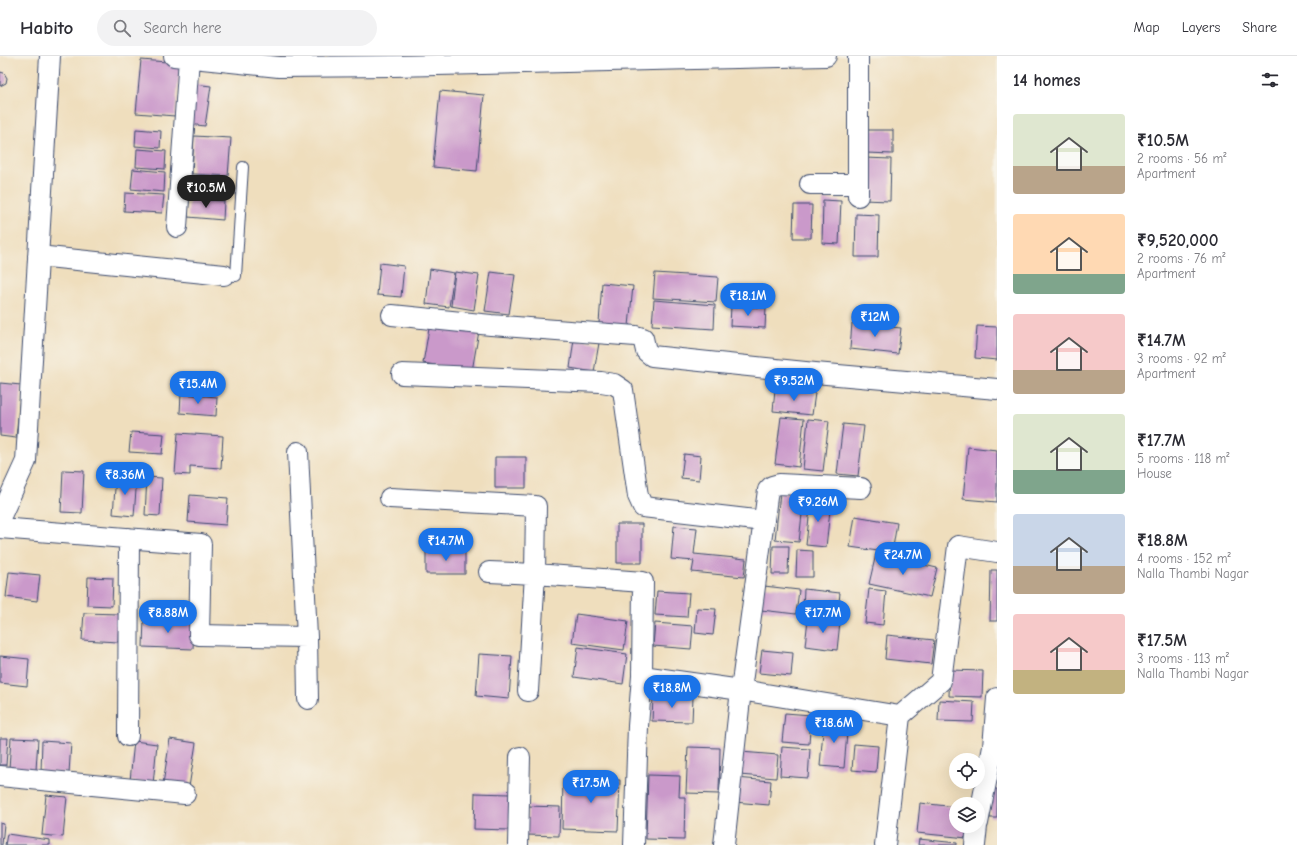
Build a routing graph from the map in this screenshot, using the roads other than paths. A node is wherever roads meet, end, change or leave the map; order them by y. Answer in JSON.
{"nodes":[{"id":1,"x":50,"y":56,"type":"edge"},
{"id":2,"x":826,"y":56,"type":"edge"},
{"id":3,"x":858,"y":56,"type":"edge"},
{"id":4,"x":181,"y":57,"type":"edge"},
{"id":5,"x":243,"y":167,"type":"dead end"},
{"id":6,"x":810,"y":184,"type":"dead end"},
{"id":7,"x":177,"y":227,"type":"dead end"},
{"id":8,"x":38,"y":256,"type":"junction"},
{"id":9,"x":224,"y":275,"type":"joint"},
{"id":10,"x":392,"y":315,"type":"dead end"},
{"id":11,"x":402,"y":374,"type":"dead end"},
{"id":12,"x":997,"y":389,"type":"edge"},
{"id":13,"x":298,"y":452,"type":"dead end"},
{"id":14,"x":861,"y":488,"type":"dead end"},
{"id":15,"x":390,"y":498,"type":"dead end"},
{"id":16,"x":0,"y":518,"type":"edge"},
{"id":17,"x":764,"y":521,"type":"junction"},
{"id":18,"x":0,"y":528,"type":"edge"},
{"id":19,"x":129,"y":538,"type":"junction"},
{"id":20,"x":997,"y":552,"type":"edge"},
{"id":21,"x":489,"y":572,"type":"dead end"},
{"id":22,"x":535,"y":574,"type":"junction"},
{"id":23,"x":307,"y":637,"type":"junction"},
{"id":24,"x":642,"y":676,"type":"junction"},
{"id":25,"x":741,"y":690,"type":"junction"},
{"id":26,"x":528,"y":691,"type":"dead end"},
{"id":27,"x":997,"y":698,"type":"edge"},
{"id":28,"x":308,"y":699,"type":"dead end"},
{"id":29,"x":900,"y":716,"type":"junction"},
{"id":30,"x":128,"y":736,"type":"dead end"},
{"id":31,"x":520,"y":757,"type":"dead end"},
{"id":32,"x":0,"y":776,"type":"edge"},
{"id":33,"x":185,"y":794,"type":"dead end"},
{"id":34,"x":983,"y":797,"type":"edge"},
{"id":35,"x":977,"y":833,"type":"edge"},
{"id":36,"x":518,"y":845,"type":"edge"},
{"id":37,"x":634,"y":845,"type":"edge"},
{"id":38,"x":724,"y":845,"type":"edge"},
{"id":39,"x":885,"y":845,"type":"edge"},
{"id":40,"x":975,"y":845,"type":"edge"}],
"edges":[{"from":1,"to":8,"type":"street"},
{"from":2,"to":4,"type":"street"},
{"from":3,"to":6,"type":"street"},
{"from":4,"to":7,"type":"street"},
{"from":5,"to":9,"type":"lane"},
{"from":8,"to":9,"type":"street"},
{"from":8,"to":16,"type":"street"},
{"from":10,"to":12,"type":"street"},
{"from":11,"to":17,"type":"street"},
{"from":13,"to":23,"type":"street"},
{"from":14,"to":17,"type":"street"},
{"from":15,"to":22,"type":"street"},
{"from":17,"to":25,"type":"street"},
{"from":18,"to":19,"type":"street"},
{"from":19,"to":23,"type":"street"},
{"from":19,"to":30,"type":"street"},
{"from":20,"to":29,"type":"street"},
{"from":21,"to":22,"type":"street"},
{"from":22,"to":24,"type":"street"},
{"from":22,"to":26,"type":"street"},
{"from":23,"to":28,"type":"street"},
{"from":24,"to":25,"type":"street"},
{"from":24,"to":37,"type":"street"},
{"from":25,"to":29,"type":"street"},
{"from":25,"to":38,"type":"street"},
{"from":27,"to":34,"type":"street"},
{"from":29,"to":39,"type":"street"},
{"from":31,"to":36,"type":"street"},
{"from":32,"to":33,"type":"street"},
{"from":35,"to":40,"type":"street"}]}
